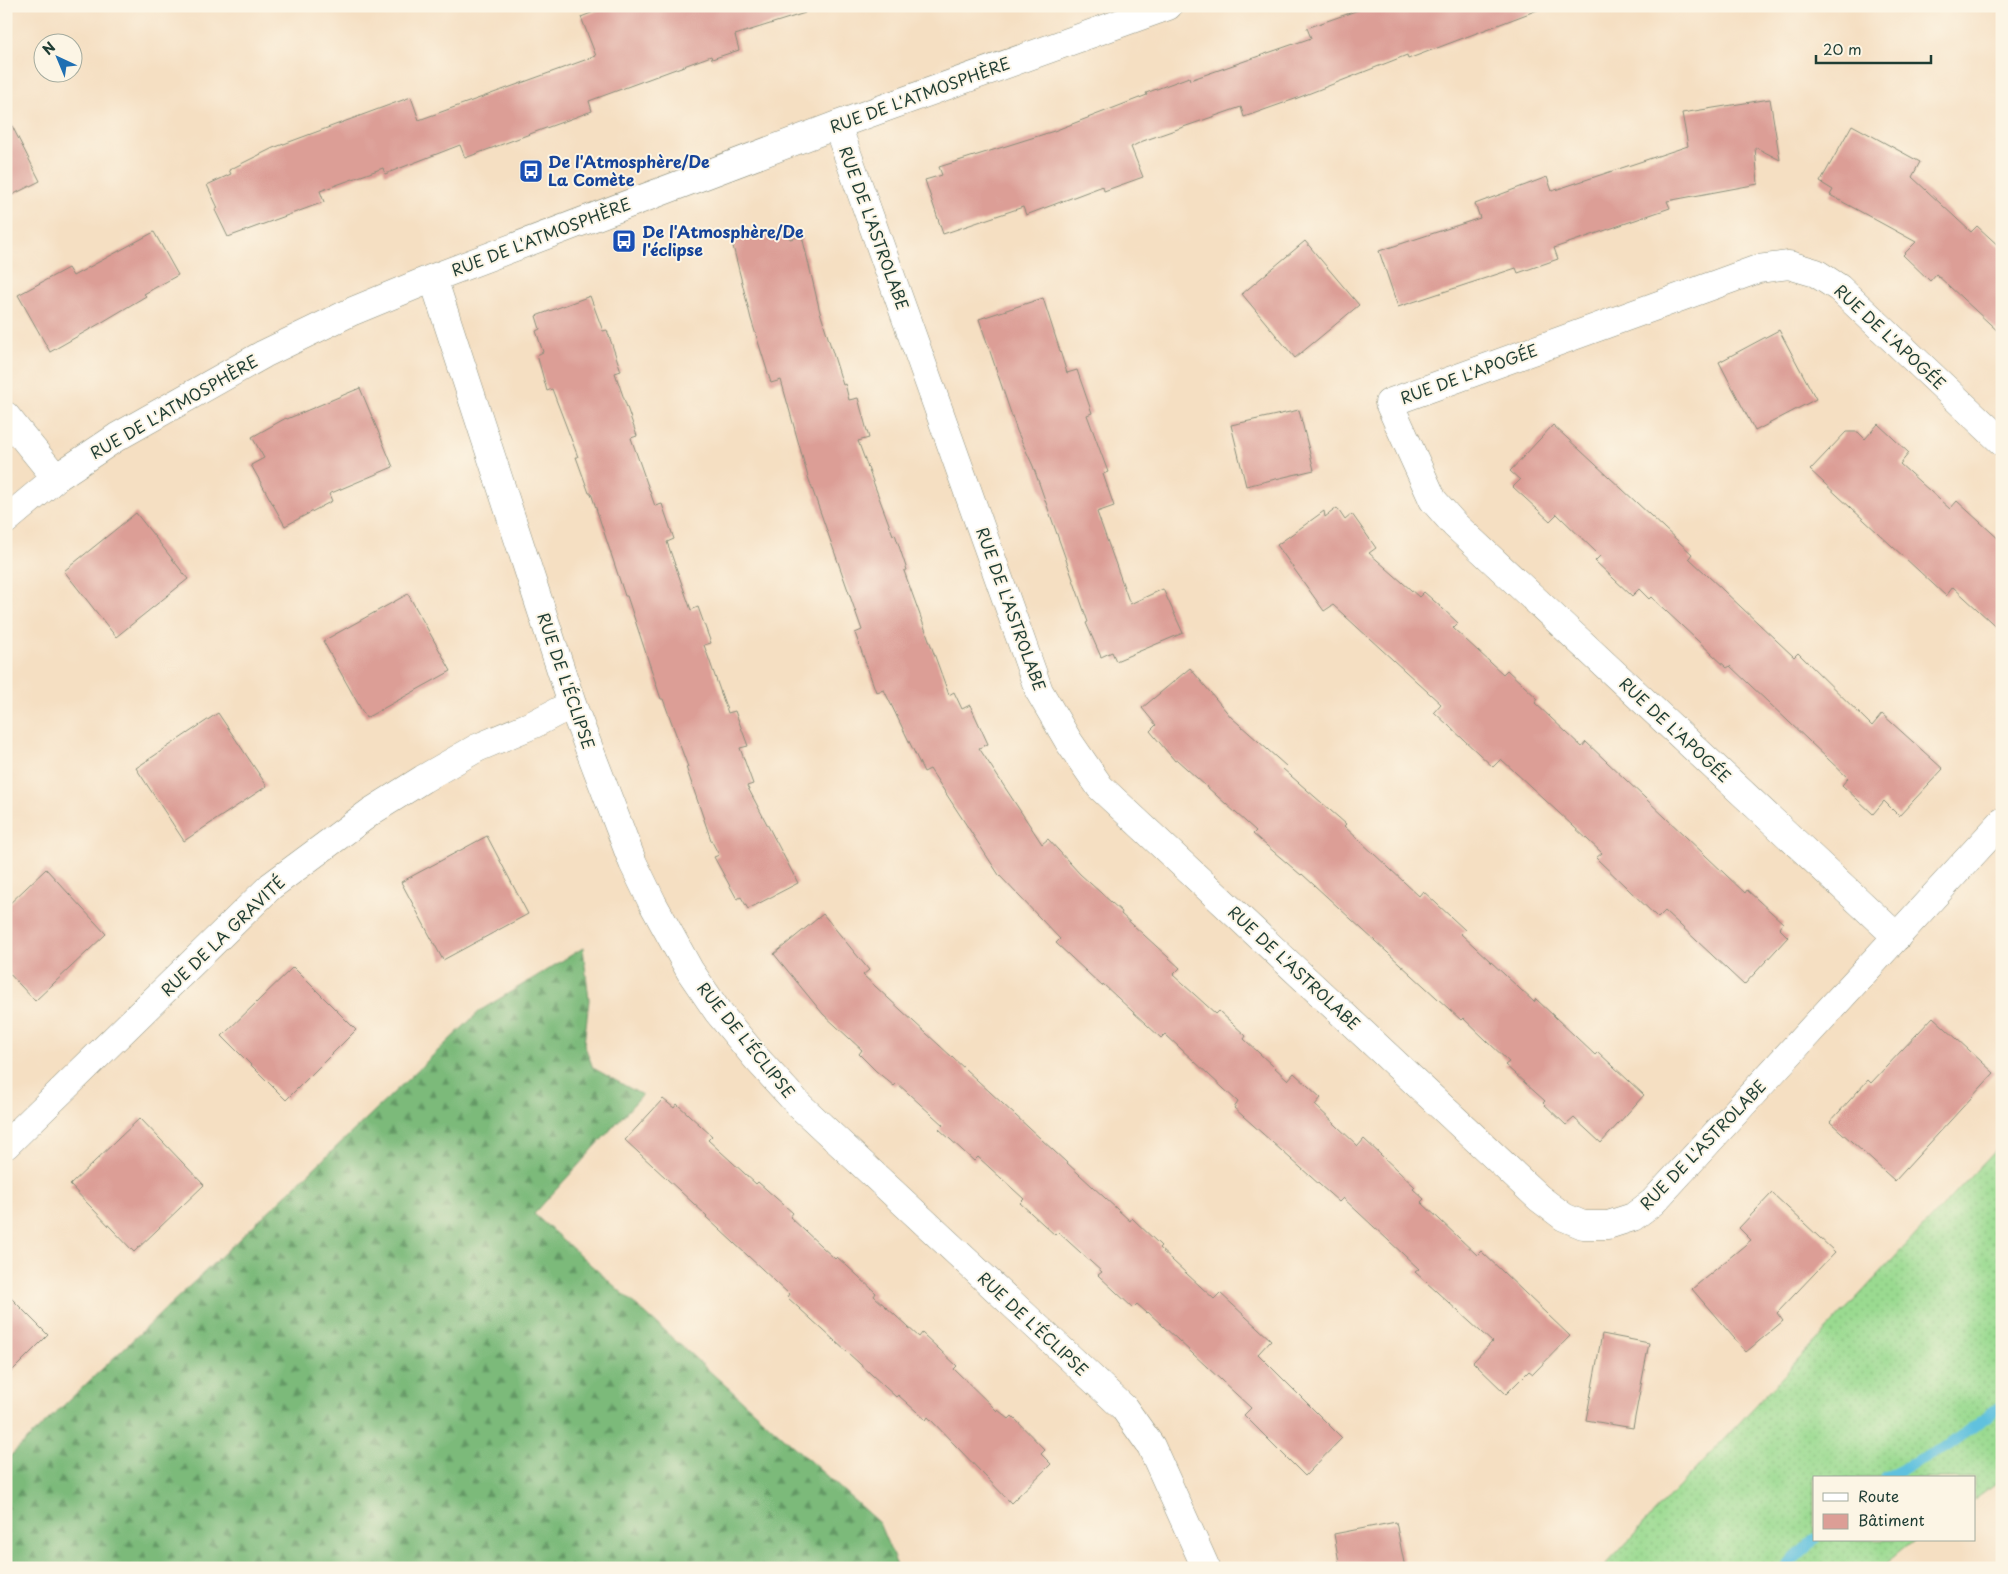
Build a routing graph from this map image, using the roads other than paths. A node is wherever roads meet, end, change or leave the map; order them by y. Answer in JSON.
{"nodes":[{"id":1,"x":1168,"y":6,"type":"edge"},
{"id":2,"x":838,"y":125,"type":"junction"},
{"id":3,"x":433,"y":278,"type":"junction"},
{"id":4,"x":6,"y":416,"type":"edge"},
{"id":5,"x":2002,"y":442,"type":"edge"},
{"id":6,"x":56,"y":478,"type":"junction"},
{"id":7,"x":6,"y":520,"type":"edge"},
{"id":8,"x":572,"y":704,"type":"junction"},
{"id":9,"x":2002,"y":822,"type":"edge"},
{"id":10,"x":1897,"y":937,"type":"junction"},
{"id":11,"x":6,"y":1145,"type":"edge"},
{"id":12,"x":1206,"y":1568,"type":"edge"}],
"edges":[{"from":1,"to":2,"type":"street","name":"RUE DE L'ATMOSPHÈRE"},
{"from":2,"to":3,"type":"street","name":"RUE DE L'ATMOSPHÈRE"},
{"from":2,"to":10,"type":"street","name":"RUE DE L'ASTROLABE"},
{"from":3,"to":6,"type":"street","name":"RUE DE L'ATMOSPHÈRE"},
{"from":3,"to":8,"type":"street","name":"RUE DE L'ÉCLIPSE"},
{"from":4,"to":6,"type":"street"},
{"from":5,"to":10,"type":"street","name":"RUE DE L'APOGÉE"},
{"from":6,"to":7,"type":"street","name":"RUE DE L'ATMOSPHÈRE"},
{"from":8,"to":11,"type":"street","name":"RUE DE LA GRAVITÉ"},
{"from":8,"to":12,"type":"street","name":"RUE DE L'ÉCLIPSE"},
{"from":9,"to":10,"type":"street","name":"RUE DE L'ASTROLABE"}]}
